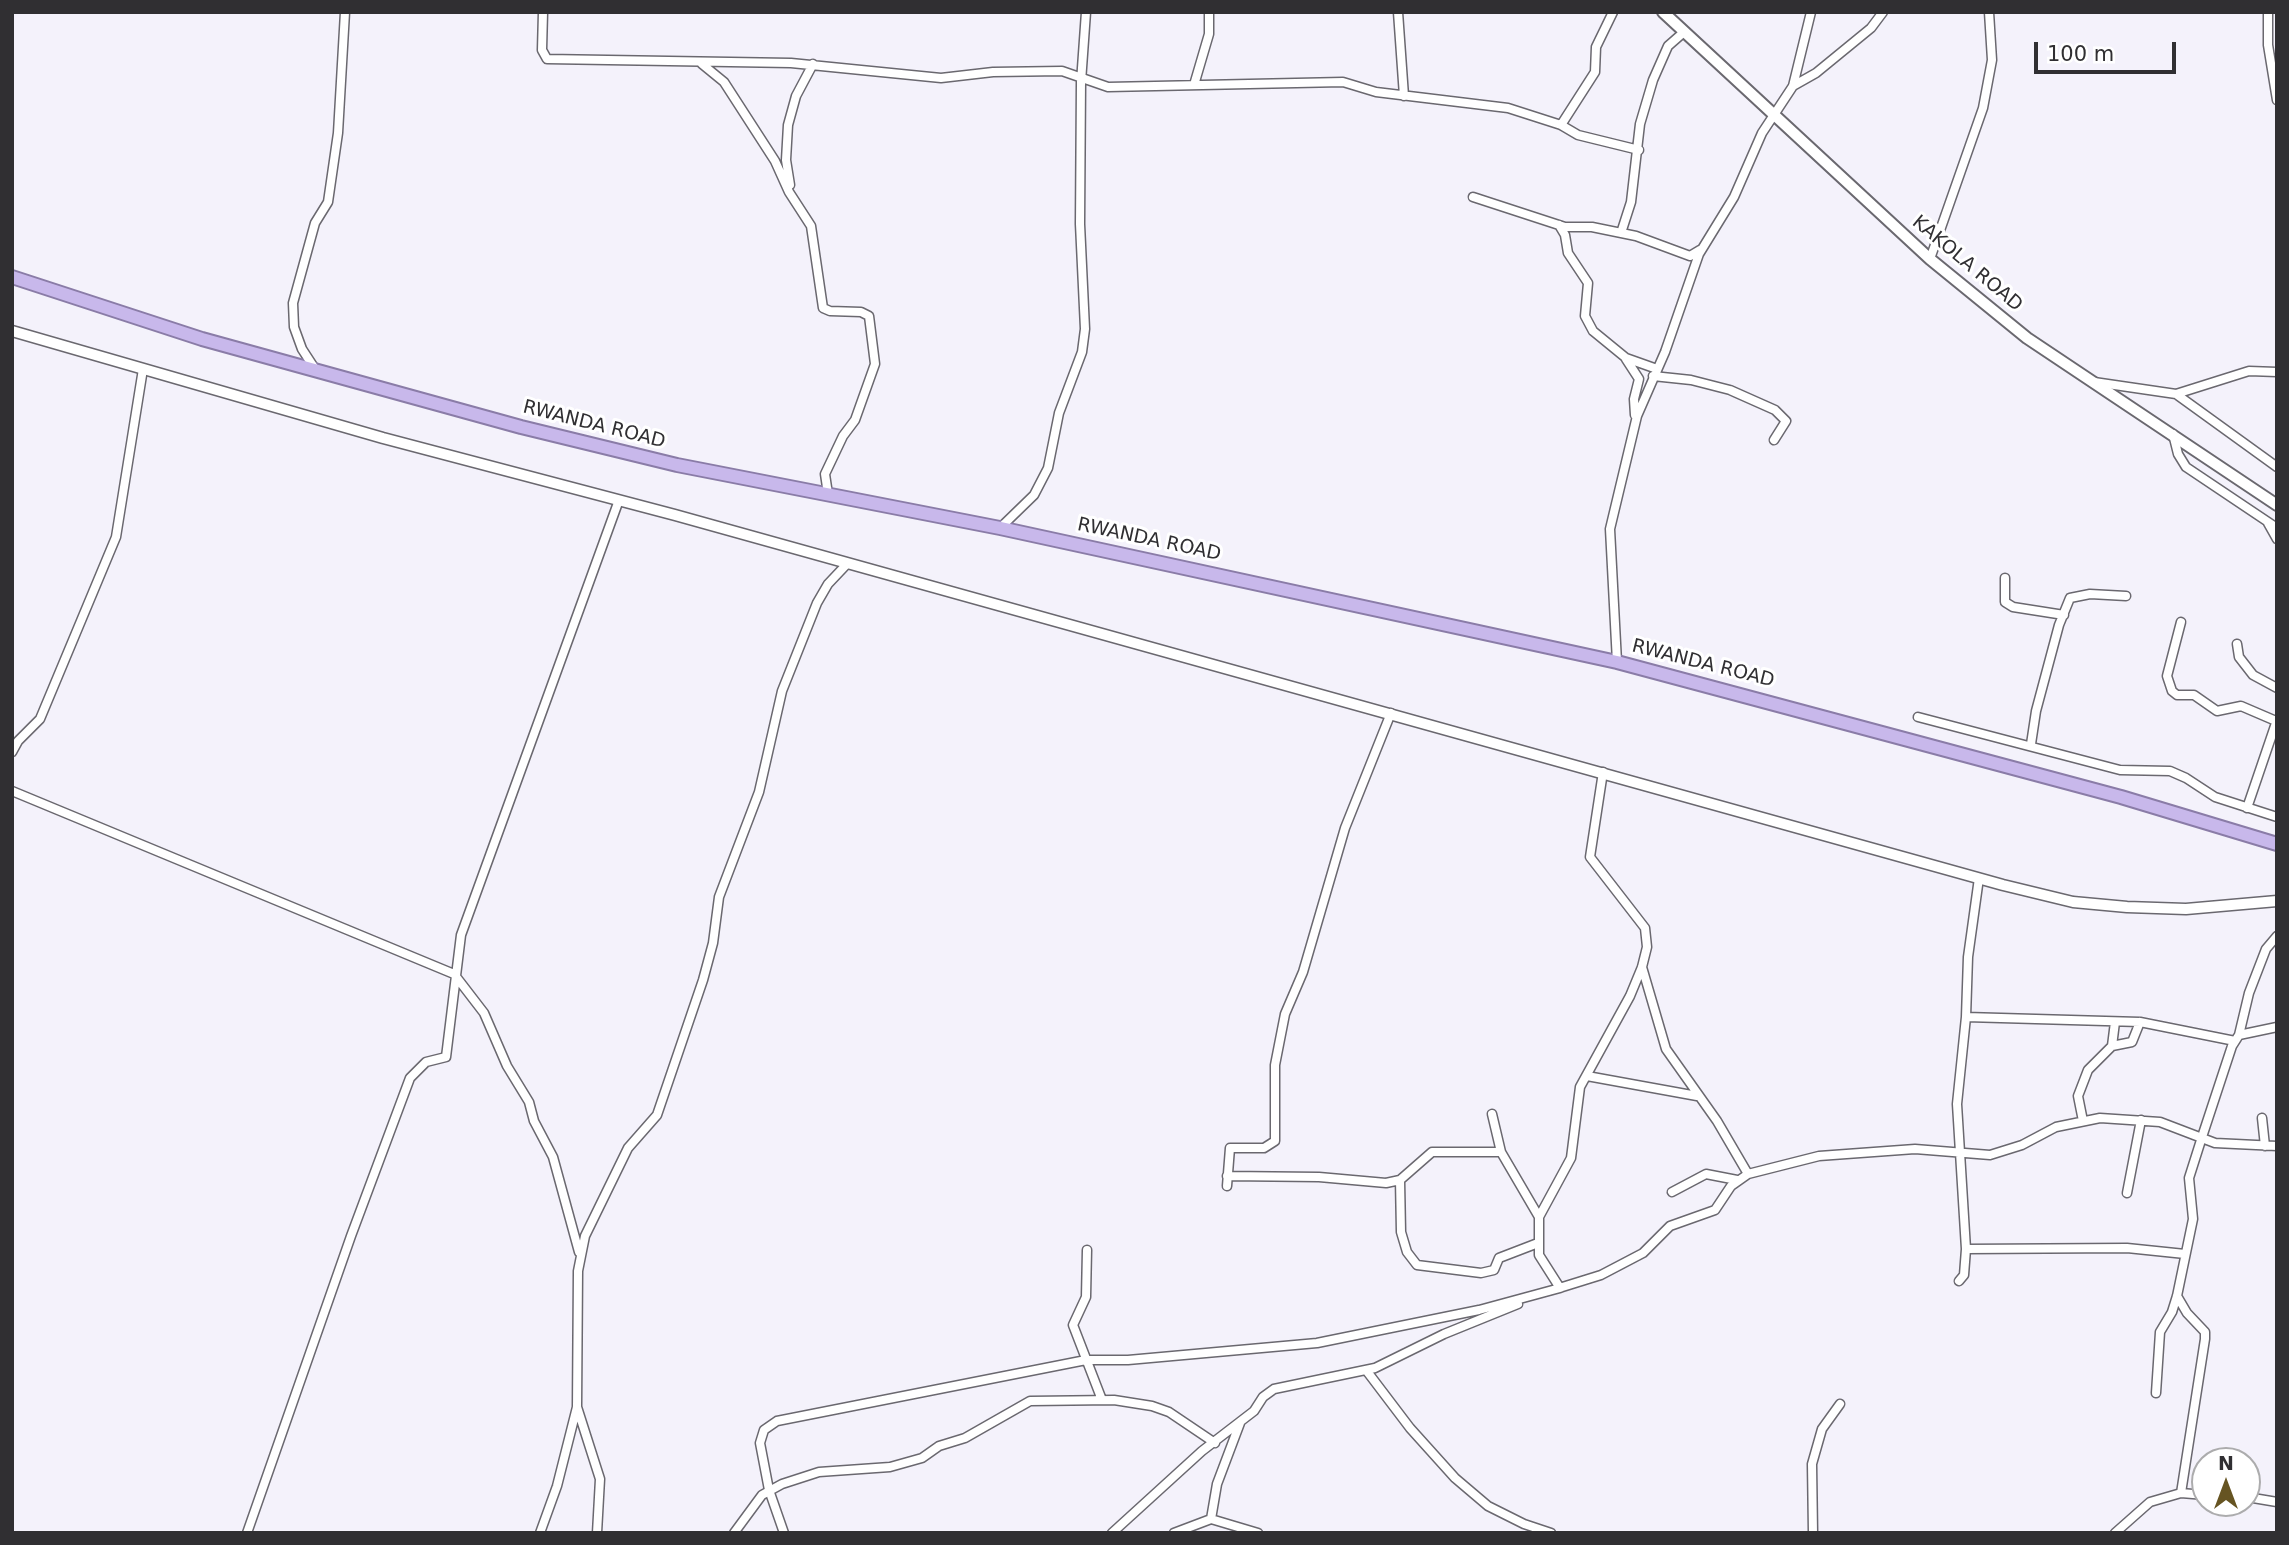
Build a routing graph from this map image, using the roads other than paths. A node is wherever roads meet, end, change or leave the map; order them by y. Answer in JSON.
{"nodes":[{"id":1,"x":345,"y":12,"type":"edge"},
{"id":2,"x":543,"y":12,"type":"edge"},
{"id":3,"x":1086,"y":12,"type":"edge"},
{"id":4,"x":1209,"y":12,"type":"edge"},
{"id":5,"x":1398,"y":12,"type":"edge"},
{"id":6,"x":1612,"y":12,"type":"edge"},
{"id":7,"x":1663,"y":12,"type":"edge"},
{"id":8,"x":1811,"y":12,"type":"edge"},
{"id":9,"x":1883,"y":12,"type":"edge"},
{"id":10,"x":1989,"y":12,"type":"edge"},
{"id":11,"x":2268,"y":12,"type":"edge"},
{"id":12,"x":1684,"y":32,"type":"junction"},
{"id":13,"x":702,"y":64,"type":"junction"},
{"id":14,"x":813,"y":64,"type":"junction"},
{"id":15,"x":1082,"y":76,"type":"junction"},
{"id":16,"x":1194,"y":85,"type":"junction"},
{"id":17,"x":1793,"y":86,"type":"junction"},
{"id":18,"x":1404,"y":96,"type":"junction"},
{"id":19,"x":2277,"y":100,"type":"edge"},
{"id":20,"x":1774,"y":116,"type":"junction"},
{"id":21,"x":1561,"y":125,"type":"junction"},
{"id":22,"x":1639,"y":150,"type":"junction"},
{"id":23,"x":791,"y":195,"type":"junction"},
{"id":24,"x":1473,"y":197,"type":"dead end"},
{"id":25,"x":1559,"y":225,"type":"junction"},
{"id":26,"x":1621,"y":233,"type":"junction"},
{"id":27,"x":1703,"y":247,"type":"junction"},
{"id":28,"x":1930,"y":258,"type":"junction"},
{"id":29,"x":12,"y":277,"type":"edge"},
{"id":30,"x":12,"y":331,"type":"edge"},
{"id":31,"x":1622,"y":354,"type":"junction"},
{"id":32,"x":143,"y":369,"type":"junction"},
{"id":33,"x":315,"y":369,"type":"junction"},
{"id":34,"x":1655,"y":372,"type":"junction"},
{"id":35,"x":2277,"y":373,"type":"edge"},
{"id":36,"x":2094,"y":382,"type":"junction"},
{"id":37,"x":2176,"y":394,"type":"junction"},
{"id":38,"x":1636,"y":420,"type":"junction"},
{"id":39,"x":2173,"y":434,"type":"junction"},
{"id":40,"x":1774,"y":440,"type":"dead end"},
{"id":41,"x":2277,"y":467,"type":"edge"},
{"id":42,"x":828,"y":494,"type":"junction"},
{"id":43,"x":619,"y":500,"type":"junction"},
{"id":44,"x":2277,"y":505,"type":"edge"},
{"id":45,"x":2267,"y":522,"type":"junction"},
{"id":46,"x":1000,"y":528,"type":"junction"},
{"id":47,"x":2277,"y":528,"type":"edge"},
{"id":48,"x":2277,"y":539,"type":"edge"},
{"id":49,"x":846,"y":565,"type":"junction"},
{"id":50,"x":2005,"y":578,"type":"dead end"},
{"id":51,"x":2126,"y":596,"type":"dead end"},
{"id":52,"x":2064,"y":615,"type":"junction"},
{"id":53,"x":2181,"y":622,"type":"dead end"},
{"id":54,"x":2237,"y":644,"type":"dead end"},
{"id":55,"x":1617,"y":662,"type":"junction"},
{"id":56,"x":2277,"y":688,"type":"edge"},
{"id":57,"x":1391,"y":713,"type":"junction"},
{"id":58,"x":1918,"y":717,"type":"dead end"},
{"id":59,"x":2276,"y":723,"type":"edge"},
{"id":60,"x":2031,"y":744,"type":"junction"},
{"id":61,"x":12,"y":752,"type":"edge"},
{"id":62,"x":1603,"y":772,"type":"junction"},
{"id":63,"x":12,"y":791,"type":"edge"},
{"id":64,"x":2247,"y":808,"type":"junction"},
{"id":65,"x":2277,"y":817,"type":"edge"},
{"id":66,"x":2277,"y":844,"type":"edge"},
{"id":67,"x":1979,"y":878,"type":"junction"},
{"id":68,"x":2277,"y":901,"type":"edge"},
{"id":69,"x":2277,"y":936,"type":"edge"},
{"id":70,"x":1642,"y":967,"type":"junction"},
{"id":71,"x":454,"y":974,"type":"junction"},
{"id":72,"x":1966,"y":1017,"type":"junction"},
{"id":73,"x":2115,"y":1022,"type":"junction"},
{"id":74,"x":2140,"y":1022,"type":"junction"},
{"id":75,"x":2277,"y":1027,"type":"edge"},
{"id":76,"x":2237,"y":1038,"type":"junction"},
{"id":77,"x":2112,"y":1046,"type":"junction"},
{"id":78,"x":1587,"y":1076,"type":"junction"},
{"id":79,"x":1697,"y":1096,"type":"junction"},
{"id":80,"x":1492,"y":1114,"type":"dead end"},
{"id":81,"x":2262,"y":1118,"type":"dead end"},
{"id":82,"x":2141,"y":1120,"type":"junction"},
{"id":83,"x":2083,"y":1122,"type":"junction"},
{"id":84,"x":2202,"y":1137,"type":"junction"},
{"id":85,"x":2265,"y":1146,"type":"junction"},
{"id":86,"x":2277,"y":1146,"type":"edge"},
{"id":87,"x":1500,"y":1152,"type":"junction"},
{"id":88,"x":1958,"y":1152,"type":"junction"},
{"id":89,"x":1748,"y":1174,"type":"junction"},
{"id":90,"x":1227,"y":1176,"type":"junction"},
{"id":91,"x":1400,"y":1180,"type":"junction"},
{"id":92,"x":1737,"y":1180,"type":"junction"},
{"id":93,"x":1227,"y":1186,"type":"dead end"},
{"id":94,"x":1672,"y":1192,"type":"dead end"},
{"id":95,"x":2127,"y":1193,"type":"dead end"},
{"id":96,"x":1539,"y":1217,"type":"junction"},
{"id":97,"x":1538,"y":1242,"type":"junction"},
{"id":98,"x":1966,"y":1249,"type":"junction"},
{"id":99,"x":1087,"y":1250,"type":"dead end"},
{"id":100,"x":2185,"y":1254,"type":"junction"},
{"id":101,"x":580,"y":1255,"type":"junction"},
{"id":102,"x":1959,"y":1281,"type":"dead end"},
{"id":103,"x":1557,"y":1289,"type":"junction"},
{"id":104,"x":2177,"y":1296,"type":"junction"},
{"id":105,"x":1086,"y":1360,"type":"junction"},
{"id":106,"x":1366,"y":1370,"type":"junction"},
{"id":107,"x":2156,"y":1393,"type":"dead end"},
{"id":108,"x":1102,"y":1400,"type":"junction"},
{"id":109,"x":1840,"y":1405,"type":"dead end"},
{"id":110,"x":577,"y":1407,"type":"junction"},
{"id":111,"x":1241,"y":1421,"type":"junction"},
{"id":112,"x":1214,"y":1443,"type":"junction"},
{"id":113,"x":769,"y":1490,"type":"junction"},
{"id":114,"x":2181,"y":1493,"type":"junction"},
{"id":115,"x":2191,"y":1494,"type":"edge"},
{"id":116,"x":1211,"y":1519,"type":"junction"},
{"id":117,"x":247,"y":1533,"type":"edge"},
{"id":118,"x":540,"y":1533,"type":"edge"},
{"id":119,"x":597,"y":1533,"type":"edge"},
{"id":120,"x":734,"y":1533,"type":"edge"},
{"id":121,"x":784,"y":1533,"type":"edge"},
{"id":122,"x":1112,"y":1533,"type":"edge"},
{"id":123,"x":1174,"y":1533,"type":"edge"},
{"id":124,"x":1258,"y":1533,"type":"edge"},
{"id":125,"x":1550,"y":1533,"type":"edge"},
{"id":126,"x":1813,"y":1533,"type":"edge"},
{"id":127,"x":2115,"y":1533,"type":"edge"}],
"edges":[{"from":1,"to":33,"type":"street"},
{"from":2,"to":13,"type":"street"},
{"from":3,"to":15,"type":"street"},
{"from":4,"to":16,"type":"street"},
{"from":5,"to":18,"type":"street"},
{"from":6,"to":21,"type":"street"},
{"from":7,"to":12,"type":"main road","name":"KAKOLA ROAD"},
{"from":8,"to":17,"type":"street"},
{"from":9,"to":17,"type":"street"},
{"from":10,"to":28,"type":"street"},
{"from":11,"to":19,"type":"street"},
{"from":12,"to":20,"type":"main road","name":"KAKOLA ROAD"},
{"from":12,"to":22,"type":"street"},
{"from":13,"to":14,"type":"street"},
{"from":13,"to":23,"type":"street"},
{"from":14,"to":15,"type":"street"},
{"from":14,"to":23,"type":"street"},
{"from":15,"to":16,"type":"street"},
{"from":15,"to":46,"type":"street"},
{"from":16,"to":18,"type":"street"},
{"from":17,"to":20,"type":"street"},
{"from":18,"to":21,"type":"street"},
{"from":20,"to":27,"type":"street"},
{"from":20,"to":28,"type":"main road","name":"KAKOLA ROAD"},
{"from":21,"to":22,"type":"street"},
{"from":22,"to":26,"type":"street"},
{"from":23,"to":42,"type":"street"},
{"from":24,"to":25,"type":"street"},
{"from":25,"to":26,"type":"street"},
{"from":25,"to":31,"type":"street"},
{"from":26,"to":27,"type":"street"},
{"from":27,"to":34,"type":"street"},
{"from":28,"to":36,"type":"main road","name":"KAKOLA ROAD"},
{"from":29,"to":33,"type":"highway","name":"RWANDA ROAD"},
{"from":30,"to":32,"type":"street"},
{"from":31,"to":34,"type":"street"},
{"from":31,"to":38,"type":"street"},
{"from":32,"to":43,"type":"street"},
{"from":32,"to":61,"type":"street"},
{"from":33,"to":42,"type":"highway","name":"RWANDA ROAD"},
{"from":34,"to":38,"type":"street"},
{"from":34,"to":40,"type":"street"},
{"from":35,"to":37,"type":"street"},
{"from":36,"to":37,"type":"street"},
{"from":36,"to":39,"type":"main road","name":"KAKOLA ROAD"},
{"from":37,"to":41,"type":"street"},
{"from":38,"to":55,"type":"street"},
{"from":39,"to":44,"type":"main road","name":"KAKOLA ROAD"},
{"from":39,"to":45,"type":"street"},
{"from":42,"to":46,"type":"highway","name":"RWANDA ROAD"},
{"from":43,"to":49,"type":"street"},
{"from":43,"to":71,"type":"street"},
{"from":45,"to":47,"type":"street"},
{"from":45,"to":48,"type":"street"},
{"from":46,"to":55,"type":"highway","name":"RWANDA ROAD"},
{"from":49,"to":57,"type":"street"},
{"from":49,"to":101,"type":"street"},
{"from":50,"to":52,"type":"street"},
{"from":51,"to":52,"type":"street"},
{"from":52,"to":60,"type":"street"},
{"from":53,"to":59,"type":"street"},
{"from":54,"to":56,"type":"street"},
{"from":55,"to":66,"type":"highway","name":"RWANDA ROAD"},
{"from":57,"to":62,"type":"street"},
{"from":57,"to":90,"type":"street"},
{"from":58,"to":60,"type":"street"},
{"from":59,"to":64,"type":"street"},
{"from":60,"to":64,"type":"street"},
{"from":62,"to":67,"type":"street"},
{"from":62,"to":70,"type":"street"},
{"from":63,"to":71,"type":"street"},
{"from":64,"to":65,"type":"street"},
{"from":67,"to":68,"type":"street"},
{"from":67,"to":72,"type":"street"},
{"from":69,"to":76,"type":"street"},
{"from":70,"to":78,"type":"street"},
{"from":70,"to":79,"type":"street"},
{"from":71,"to":101,"type":"street"},
{"from":71,"to":117,"type":"street"},
{"from":72,"to":73,"type":"street"},
{"from":72,"to":88,"type":"street"},
{"from":73,"to":74,"type":"street"},
{"from":73,"to":77,"type":"street"},
{"from":74,"to":76,"type":"street"},
{"from":74,"to":77,"type":"street"},
{"from":75,"to":76,"type":"street"},
{"from":76,"to":84,"type":"street"},
{"from":77,"to":83,"type":"street"},
{"from":78,"to":79,"type":"street"},
{"from":78,"to":96,"type":"street"},
{"from":79,"to":89,"type":"street"},
{"from":80,"to":87,"type":"street"},
{"from":81,"to":85,"type":"street"},
{"from":82,"to":83,"type":"street"},
{"from":82,"to":84,"type":"street"},
{"from":82,"to":95,"type":"street"},
{"from":83,"to":88,"type":"street"},
{"from":84,"to":85,"type":"street"},
{"from":84,"to":100,"type":"street"},
{"from":85,"to":86,"type":"street"},
{"from":87,"to":91,"type":"street"},
{"from":87,"to":96,"type":"street"},
{"from":88,"to":89,"type":"street"},
{"from":88,"to":98,"type":"street"},
{"from":89,"to":92,"type":"street"},
{"from":90,"to":91,"type":"street"},
{"from":90,"to":93,"type":"street"},
{"from":91,"to":97,"type":"street"},
{"from":92,"to":94,"type":"street"},
{"from":92,"to":103,"type":"street"},
{"from":96,"to":97,"type":"street"},
{"from":97,"to":103,"type":"street"},
{"from":98,"to":100,"type":"street"},
{"from":98,"to":102,"type":"street"},
{"from":99,"to":105,"type":"street"},
{"from":100,"to":104,"type":"street"},
{"from":101,"to":110,"type":"street"},
{"from":103,"to":105,"type":"street"},
{"from":103,"to":106,"type":"street"},
{"from":104,"to":107,"type":"street"},
{"from":104,"to":114,"type":"street"},
{"from":105,"to":108,"type":"street"},
{"from":105,"to":113,"type":"street"},
{"from":106,"to":111,"type":"street"},
{"from":106,"to":125,"type":"street"},
{"from":108,"to":112,"type":"street"},
{"from":108,"to":113,"type":"street"},
{"from":109,"to":126,"type":"street"},
{"from":110,"to":118,"type":"street"},
{"from":110,"to":119,"type":"street"},
{"from":111,"to":112,"type":"street"},
{"from":111,"to":116,"type":"street"},
{"from":112,"to":122,"type":"street"},
{"from":113,"to":120,"type":"street"},
{"from":113,"to":121,"type":"street"},
{"from":114,"to":115,"type":"street"},
{"from":114,"to":127,"type":"street"},
{"from":116,"to":123,"type":"street"},
{"from":116,"to":124,"type":"street"}]}
